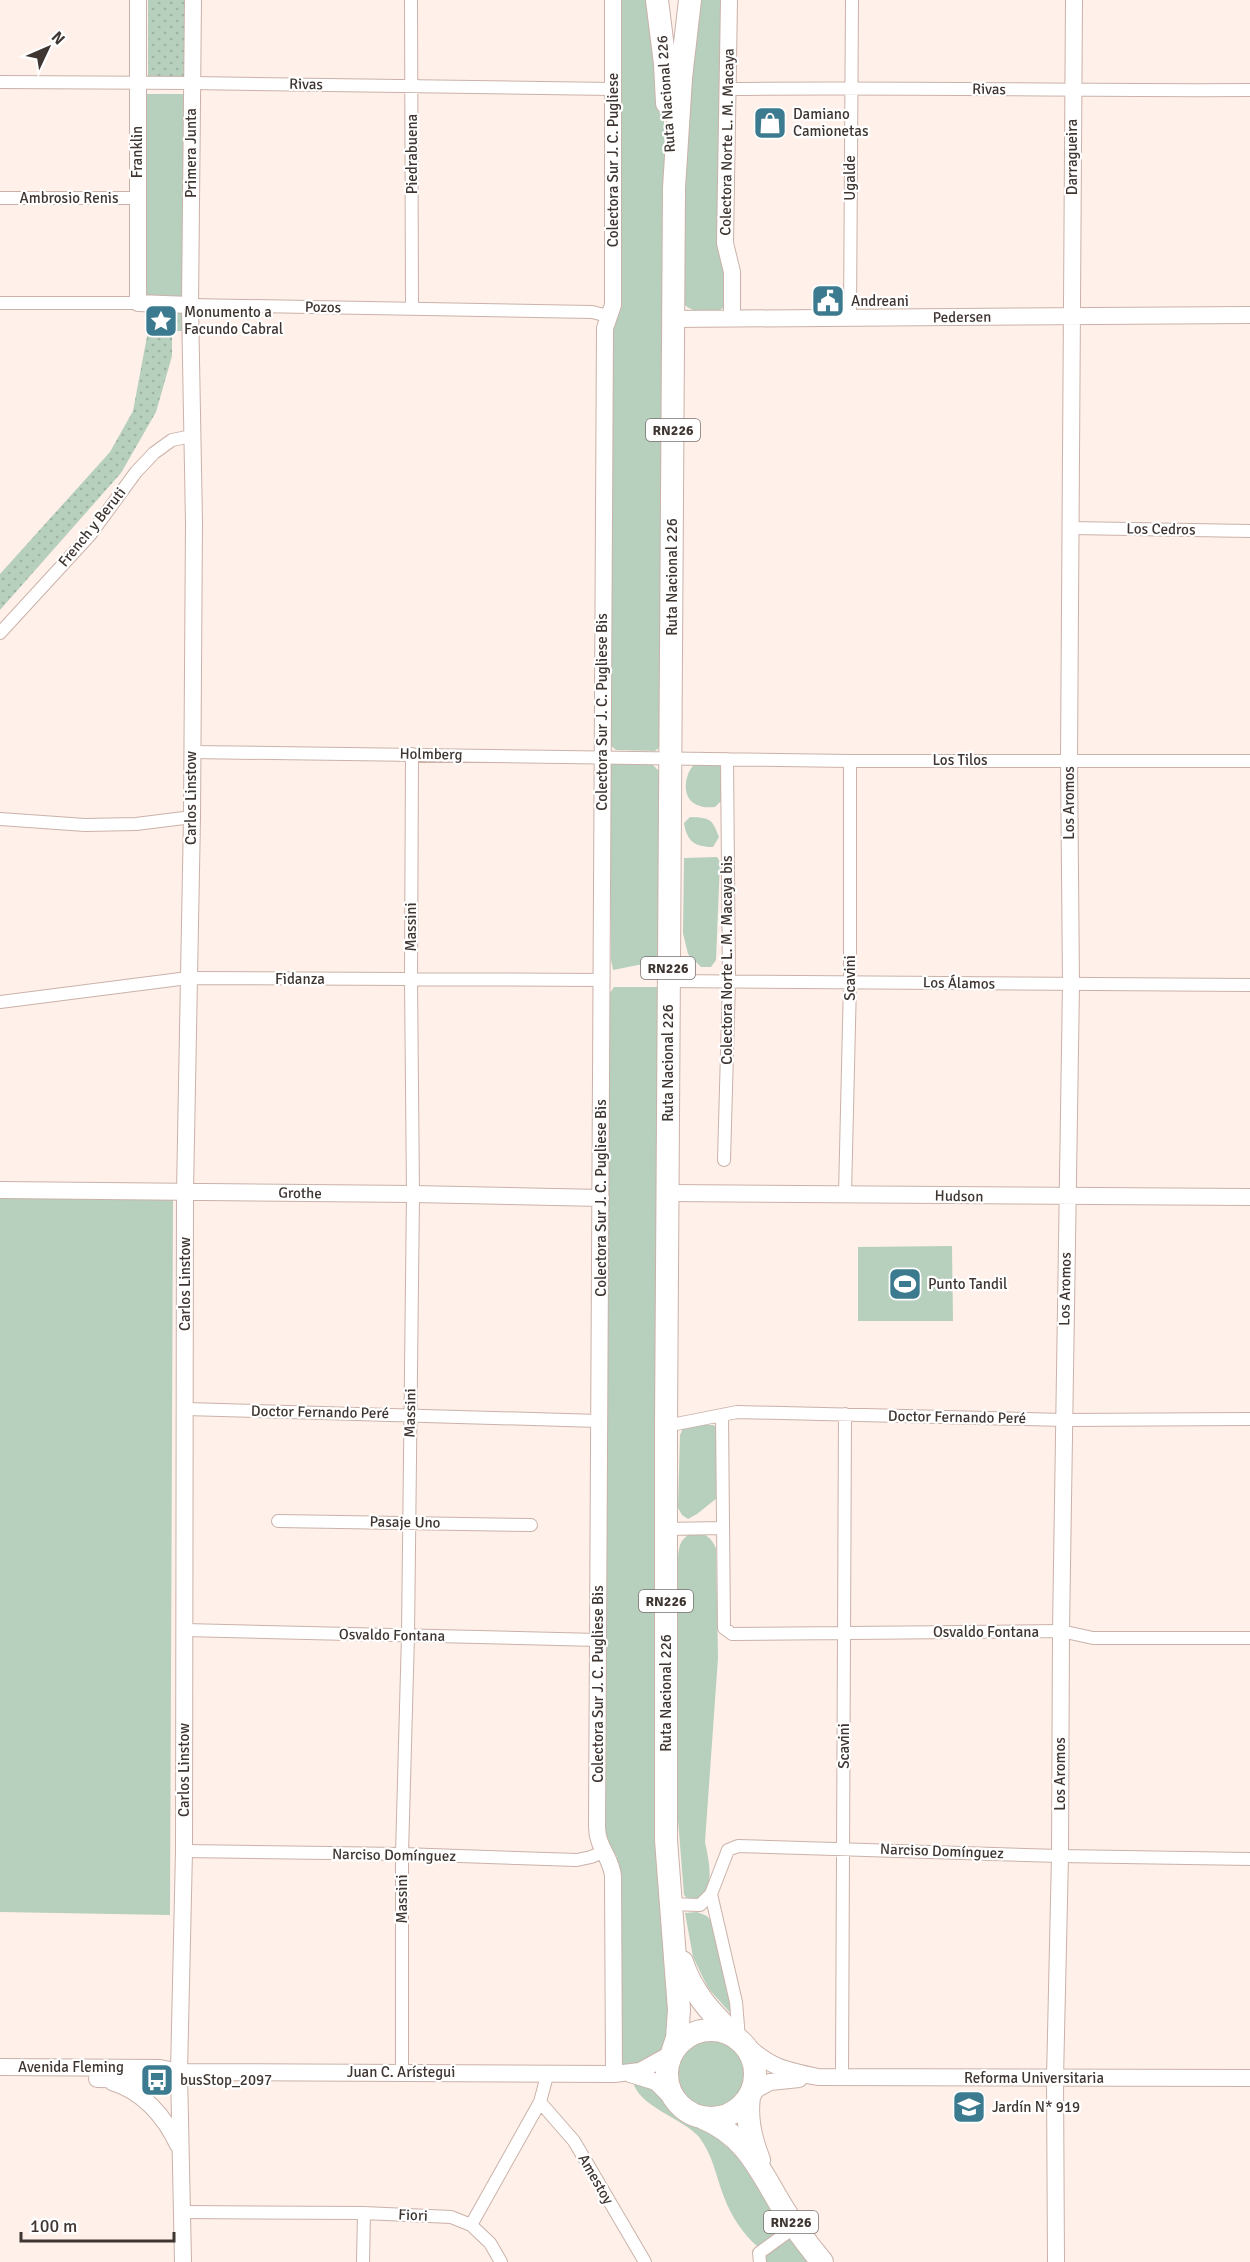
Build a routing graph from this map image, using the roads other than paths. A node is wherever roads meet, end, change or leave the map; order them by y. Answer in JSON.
{"nodes":[{"id":1,"x":138,"y":0,"type":"edge"},
{"id":2,"x":193,"y":0,"type":"edge"},
{"id":3,"x":411,"y":0,"type":"edge"},
{"id":4,"x":614,"y":0,"type":"edge"},
{"id":5,"x":657,"y":0,"type":"edge"},
{"id":6,"x":690,"y":0,"type":"edge"},
{"id":7,"x":729,"y":0,"type":"edge"},
{"id":8,"x":852,"y":0,"type":"edge"},
{"id":9,"x":1074,"y":0,"type":"edge"},
{"id":10,"x":0,"y":82,"type":"edge"},
{"id":11,"x":137,"y":83,"type":"junction"},
{"id":12,"x":192,"y":83,"type":"junction"},
{"id":13,"x":412,"y":86,"type":"junction"},
{"id":14,"x":850,"y":87,"type":"junction"},
{"id":15,"x":612,"y":89,"type":"junction"},
{"id":16,"x":728,"y":89,"type":"junction"},
{"id":17,"x":1250,"y":90,"type":"edge"},
{"id":18,"x":1072,"y":91,"type":"junction"},
{"id":19,"x":674,"y":188,"type":"junction"},
{"id":20,"x":0,"y":198,"type":"edge"},
{"id":21,"x":137,"y":198,"type":"junction"},
{"id":22,"x":0,"y":303,"type":"edge"},
{"id":23,"x":138,"y":303,"type":"junction"},
{"id":24,"x":190,"y":305,"type":"junction"},
{"id":25,"x":412,"y":308,"type":"junction"},
{"id":26,"x":1073,"y":315,"type":"junction"},
{"id":27,"x":1250,"y":315,"type":"edge"},
{"id":28,"x":732,"y":318,"type":"junction"},
{"id":29,"x":608,"y":319,"type":"junction"},
{"id":30,"x":674,"y":319,"type":"junction"},
{"id":31,"x":850,"y":319,"type":"junction"},
{"id":32,"x":192,"y":436,"type":"junction"},
{"id":33,"x":1071,"y":528,"type":"junction"},
{"id":34,"x":1250,"y":531,"type":"edge"},
{"id":35,"x":0,"y":633,"type":"edge"},
{"id":36,"x":192,"y":752,"type":"junction"},
{"id":37,"x":412,"y":754,"type":"junction"},
{"id":38,"x":602,"y":756,"type":"junction"},
{"id":39,"x":670,"y":757,"type":"junction"},
{"id":40,"x":727,"y":759,"type":"junction"},
{"id":41,"x":1069,"y":760,"type":"junction"},
{"id":42,"x":849,"y":761,"type":"junction"},
{"id":43,"x":1250,"y":761,"type":"edge"},
{"id":44,"x":192,"y":817,"type":"junction"},
{"id":45,"x":0,"y":819,"type":"edge"},
{"id":46,"x":188,"y":978,"type":"junction"},
{"id":47,"x":411,"y":980,"type":"junction"},
{"id":48,"x":602,"y":980,"type":"junction"},
{"id":49,"x":667,"y":981,"type":"junction"},
{"id":50,"x":729,"y":981,"type":"junction"},
{"id":51,"x":850,"y":982,"type":"junction"},
{"id":52,"x":1071,"y":984,"type":"junction"},
{"id":53,"x":1250,"y":985,"type":"edge"},
{"id":54,"x":0,"y":1002,"type":"edge"},
{"id":55,"x":724,"y":1160,"type":"dead end"},
{"id":56,"x":0,"y":1190,"type":"edge"},
{"id":57,"x":185,"y":1192,"type":"junction"},
{"id":58,"x":669,"y":1193,"type":"junction"},
{"id":59,"x":413,"y":1194,"type":"junction"},
{"id":60,"x":846,"y":1195,"type":"junction"},
{"id":61,"x":1067,"y":1197,"type":"junction"},
{"id":62,"x":1250,"y":1197,"type":"edge"},
{"id":63,"x":601,"y":1198,"type":"junction"},
{"id":64,"x":186,"y":1409,"type":"junction"},
{"id":65,"x":410,"y":1414,"type":"junction"},
{"id":66,"x":845,"y":1414,"type":"junction"},
{"id":67,"x":722,"y":1415,"type":"junction"},
{"id":68,"x":1250,"y":1419,"type":"edge"},
{"id":69,"x":599,"y":1420,"type":"junction"},
{"id":70,"x":1064,"y":1420,"type":"junction"},
{"id":71,"x":666,"y":1426,"type":"junction"},
{"id":72,"x":278,"y":1521,"type":"dead end"},
{"id":73,"x":410,"y":1522,"type":"junction"},
{"id":74,"x":531,"y":1525,"type":"dead end"},
{"id":75,"x":666,"y":1528,"type":"junction"},
{"id":76,"x":723,"y":1528,"type":"junction"},
{"id":77,"x":185,"y":1630,"type":"junction"},
{"id":78,"x":1060,"y":1631,"type":"junction"},
{"id":79,"x":844,"y":1632,"type":"junction"},
{"id":80,"x":408,"y":1635,"type":"junction"},
{"id":81,"x":1250,"y":1638,"type":"edge"},
{"id":82,"x":598,"y":1640,"type":"junction"},
{"id":83,"x":845,"y":1848,"type":"junction"},
{"id":84,"x":184,"y":1851,"type":"junction"},
{"id":85,"x":603,"y":1852,"type":"junction"},
{"id":86,"x":402,"y":1854,"type":"junction"},
{"id":87,"x":1060,"y":1856,"type":"junction"},
{"id":88,"x":1250,"y":1859,"type":"edge"},
{"id":89,"x":711,"y":1894,"type":"junction"},
{"id":90,"x":670,"y":1904,"type":"junction"},
{"id":91,"x":674,"y":1937,"type":"junction"},
{"id":92,"x":739,"y":2039,"type":"junction"},
{"id":93,"x":672,"y":2052,"type":"junction"},
{"id":94,"x":0,"y":2067,"type":"edge"},
{"id":95,"x":178,"y":2072,"type":"junction"},
{"id":96,"x":402,"y":2072,"type":"junction"},
{"id":97,"x":548,"y":2072,"type":"junction"},
{"id":98,"x":618,"y":2073,"type":"junction"},
{"id":99,"x":818,"y":2076,"type":"junction"},
{"id":100,"x":0,"y":2078,"type":"edge"},
{"id":101,"x":842,"y":2078,"type":"junction"},
{"id":102,"x":1250,"y":2078,"type":"edge"},
{"id":103,"x":100,"y":2079,"type":"junction"},
{"id":104,"x":1055,"y":2079,"type":"junction"},
{"id":105,"x":751,"y":2094,"type":"junction"},
{"id":106,"x":540,"y":2102,"type":"junction"},
{"id":107,"x":677,"y":2103,"type":"junction"},
{"id":108,"x":698,"y":2116,"type":"junction"},
{"id":109,"x":181,"y":2153,"type":"junction"},
{"id":110,"x":766,"y":2178,"type":"junction"},
{"id":111,"x":183,"y":2212,"type":"junction"},
{"id":112,"x":363,"y":2213,"type":"junction"},
{"id":113,"x":471,"y":2225,"type":"junction"},
{"id":114,"x":795,"y":2227,"type":"junction"},
{"id":115,"x":759,"y":2257,"type":"edge"},
{"id":116,"x":183,"y":2262,"type":"edge"},
{"id":117,"x":363,"y":2262,"type":"edge"},
{"id":118,"x":501,"y":2262,"type":"edge"},
{"id":119,"x":645,"y":2262,"type":"edge"},
{"id":120,"x":822,"y":2262,"type":"edge"},
{"id":121,"x":1056,"y":2262,"type":"edge"}],
"edges":[{"from":1,"to":11,"type":"street","name":"Franklin"},
{"from":2,"to":12,"type":"street","name":"Primera Junta"},
{"from":3,"to":13,"type":"street","name":"Piedrabuena"},
{"from":4,"to":15,"type":"street","name":"Colectora Sur J. C. Pugliese"},
{"from":5,"to":19,"type":"highway","name":"Ruta Nacional 226","number":"RN226"},
{"from":6,"to":19,"type":"highway","name":"Ruta Nacional 226","number":"RN226"},
{"from":7,"to":16,"type":"street","name":"Colectora Norte L. M. Macaya"},
{"from":8,"to":14,"type":"street","name":"Ugalde"},
{"from":9,"to":18,"type":"street","name":"Darragueira"},
{"from":10,"to":11,"type":"street","name":"Rivas"},
{"from":11,"to":12,"type":"street","name":"Rivas"},
{"from":11,"to":21,"type":"street","name":"Franklin"},
{"from":12,"to":13,"type":"street","name":"Rivas"},
{"from":12,"to":24,"type":"street","name":"Primera Junta"},
{"from":13,"to":15,"type":"street","name":"Rivas"},
{"from":13,"to":25,"type":"street","name":"Piedrabuena"},
{"from":14,"to":16,"type":"street","name":"Rivas"},
{"from":14,"to":18,"type":"street","name":"Rivas"},
{"from":14,"to":31,"type":"street","name":"Ugalde"},
{"from":15,"to":29,"type":"street","name":"Colectora Sur J. C. Pugliese"},
{"from":16,"to":28,"type":"street","name":"Colectora Norte L. M. Macaya"},
{"from":17,"to":18,"type":"street","name":"Rivas"},
{"from":18,"to":26,"type":"street","name":"Darragueira"},
{"from":19,"to":30,"type":"highway","name":"Ruta Nacional 226","number":"RN226"},
{"from":20,"to":21,"type":"street","name":"Ambrosio Renis"},
{"from":21,"to":23,"type":"street","name":"Franklin"},
{"from":22,"to":23,"type":"street","name":"Pozos"},
{"from":23,"to":24,"type":"street","name":"Pozos"},
{"from":24,"to":25,"type":"street","name":"Pozos"},
{"from":24,"to":32,"type":"street","name":"Carlos Linstow"},
{"from":25,"to":29,"type":"street","name":"Pozos"},
{"from":26,"to":27,"type":"street","name":"Pedersen"},
{"from":26,"to":31,"type":"street","name":"Pedersen"},
{"from":26,"to":33,"type":"street","name":"Los Aromos"},
{"from":28,"to":30,"type":"street","name":"Pedersen"},
{"from":28,"to":31,"type":"street","name":"Pedersen"},
{"from":29,"to":38,"type":"street","name":"Colectora Sur J. C. Pugliese Bis"},
{"from":30,"to":39,"type":"highway","name":"Ruta Nacional 226","number":"RN226"},
{"from":32,"to":35,"type":"street","name":"French y Beruti"},
{"from":32,"to":36,"type":"street","name":"Carlos Linstow"},
{"from":33,"to":34,"type":"street","name":"Los Cedros"},
{"from":33,"to":41,"type":"street","name":"Los Aromos"},
{"from":36,"to":37,"type":"street","name":"Holmberg"},
{"from":36,"to":44,"type":"street","name":"Carlos Linstow"},
{"from":37,"to":38,"type":"street","name":"Holmberg"},
{"from":37,"to":47,"type":"street","name":"Massini"},
{"from":38,"to":39,"type":"street","name":"Holmberg"},
{"from":38,"to":48,"type":"street","name":"Colectora Sur J. C. Pugliese Bis"},
{"from":39,"to":40,"type":"street","name":"Los Tilos"},
{"from":39,"to":49,"type":"highway","name":"Ruta Nacional 226","number":"RN226"},
{"from":40,"to":42,"type":"street","name":"Los Tilos"},
{"from":40,"to":50,"type":"street","name":"Colectora Norte L. M. Macaya bis"},
{"from":41,"to":42,"type":"street","name":"Los Tilos"},
{"from":41,"to":43,"type":"street","name":"Los Tilos"},
{"from":41,"to":52,"type":"street","name":"Los Aromos"},
{"from":42,"to":51,"type":"street","name":"Scavini"},
{"from":44,"to":45,"type":"street"},
{"from":44,"to":46,"type":"street","name":"Carlos Linstow"},
{"from":46,"to":47,"type":"street","name":"Fidanza"},
{"from":46,"to":54,"type":"street","name":"Fidanza"},
{"from":46,"to":57,"type":"street","name":"Carlos Linstow"},
{"from":47,"to":48,"type":"street","name":"Fidanza"},
{"from":47,"to":59,"type":"street","name":"Massini"},
{"from":48,"to":63,"type":"street","name":"Colectora Sur J. C. Pugliese Bis"},
{"from":49,"to":50,"type":"street","name":"Los Álamos"},
{"from":49,"to":58,"type":"highway","name":"Ruta Nacional 226","number":"RN226"},
{"from":50,"to":51,"type":"street","name":"Los Álamos"},
{"from":50,"to":55,"type":"street","name":"Colectora Norte L. M. Macaya bis"},
{"from":51,"to":52,"type":"street","name":"Los Álamos"},
{"from":51,"to":60,"type":"street","name":"Scavini"},
{"from":52,"to":53,"type":"street","name":"Los Álamos"},
{"from":52,"to":61,"type":"street","name":"Los Aromos"},
{"from":56,"to":57,"type":"street","name":"Grothe"},
{"from":57,"to":59,"type":"street","name":"Grothe"},
{"from":57,"to":64,"type":"street","name":"Carlos Linstow"},
{"from":58,"to":60,"type":"street","name":"Hudson"},
{"from":58,"to":71,"type":"highway","name":"Ruta Nacional 226","number":"RN226"},
{"from":59,"to":63,"type":"street","name":"Grothe"},
{"from":59,"to":65,"type":"street","name":"Massini"},
{"from":60,"to":61,"type":"street","name":"Hudson"},
{"from":61,"to":62,"type":"street","name":"Hudson"},
{"from":61,"to":70,"type":"street","name":"Los Aromos"},
{"from":63,"to":69,"type":"street","name":"Colectora Sur J. C. Pugliese Bis"},
{"from":64,"to":65,"type":"street","name":"Doctor Fernando Peré"},
{"from":64,"to":77,"type":"street","name":"Carlos Linstow"},
{"from":65,"to":69,"type":"street","name":"Doctor Fernando Peré"},
{"from":65,"to":73,"type":"street","name":"Massini"},
{"from":66,"to":67,"type":"street","name":"Doctor Fernando Peré"},
{"from":66,"to":70,"type":"street","name":"Doctor Fernando Peré"},
{"from":66,"to":79,"type":"street","name":"Scavini"},
{"from":67,"to":71,"type":"street","name":"Doctor Fernando Peré"},
{"from":67,"to":76,"type":"street"},
{"from":68,"to":70,"type":"street","name":"Doctor Fernando Peré"},
{"from":69,"to":82,"type":"street","name":"Colectora Sur J. C. Pugliese Bis"},
{"from":70,"to":78,"type":"street","name":"Los Aromos"},
{"from":71,"to":75,"type":"highway","name":"Ruta Nacional 226","number":"RN226"},
{"from":72,"to":73,"type":"street","name":"Pasaje Uno"},
{"from":73,"to":74,"type":"street","name":"Pasaje Uno"},
{"from":73,"to":80,"type":"street","name":"Massini"},
{"from":75,"to":76,"type":"street"},
{"from":75,"to":90,"type":"highway","name":"Ruta Nacional 226","number":"RN226"},
{"from":76,"to":79,"type":"street","name":"Osvaldo Fontana"},
{"from":77,"to":80,"type":"street","name":"Osvaldo Fontana"},
{"from":77,"to":84,"type":"street","name":"Carlos Linstow"},
{"from":78,"to":79,"type":"street","name":"Osvaldo Fontana"},
{"from":78,"to":81,"type":"street","name":"Osvaldo Fontana"},
{"from":78,"to":87,"type":"street","name":"Los Aromos"},
{"from":79,"to":83,"type":"street","name":"Scavini"},
{"from":80,"to":82,"type":"street","name":"Osvaldo Fontana"},
{"from":80,"to":86,"type":"street","name":"Massini"},
{"from":82,"to":85,"type":"street","name":"Colectora Sur J. C. Pugliese Bis"},
{"from":83,"to":87,"type":"street","name":"Narciso Domínguez"},
{"from":83,"to":89,"type":"street","name":"Narciso Domínguez"},
{"from":83,"to":101,"type":"street","name":"Scavini"},
{"from":84,"to":86,"type":"street","name":"Narciso Domínguez"},
{"from":84,"to":95,"type":"street","name":"Carlos Linstow"},
{"from":85,"to":86,"type":"street","name":"Narciso Domínguez"},
{"from":85,"to":98,"type":"street","name":"Colectora Sur J. C. Pugliese Bis"},
{"from":86,"to":96,"type":"street","name":"Massini"},
{"from":87,"to":88,"type":"street","name":"Narciso Domínguez"},
{"from":87,"to":104,"type":"street","name":"Los Aromos"},
{"from":89,"to":90,"type":"street"},
{"from":89,"to":92,"type":"street"},
{"from":90,"to":91,"type":"highway","name":"Ruta Nacional 226","number":"RN226"},
{"from":91,"to":92,"type":"highway","name":"Ruta Nacional 226","number":"RN226"},
{"from":91,"to":93,"type":"highway","name":"Ruta Nacional 226","number":"RN226"},
{"from":92,"to":93,"type":"highway"},
{"from":92,"to":99,"type":"street","name":"Reforma Universitaria"},
{"from":92,"to":105,"type":"highway","name":"Ruta Nacional 226","number":"RN226"},
{"from":93,"to":98,"type":"street","name":"Juan C. Arístegui"},
{"from":93,"to":107,"type":"highway","name":"Ruta Nacional 226","number":"RN226"},
{"from":94,"to":95,"type":"street","name":"Avenida Fleming"},
{"from":95,"to":96,"type":"street","name":"Juan C. Arístegui"},
{"from":95,"to":103,"type":"street","name":"Avenida Fleming"},
{"from":95,"to":109,"type":"street","name":"Carlos Linstow"},
{"from":96,"to":97,"type":"street","name":"Juan C. Arístegui"},
{"from":97,"to":98,"type":"street","name":"Juan C. Arístegui"},
{"from":97,"to":106,"type":"street"},
{"from":98,"to":107,"type":"street","name":"Juan C. Arístegui"},
{"from":99,"to":101,"type":"street","name":"Reforma Universitaria"},
{"from":99,"to":105,"type":"street","name":"Reforma Universitaria"},
{"from":100,"to":103,"type":"street","name":"Avenida Fleming"},
{"from":101,"to":104,"type":"street","name":"Reforma Universitaria"},
{"from":102,"to":104,"type":"street","name":"Reforma Universitaria"},
{"from":103,"to":109,"type":"street"},
{"from":104,"to":121,"type":"street","name":"Los Aromos"},
{"from":105,"to":108,"type":"highway"},
{"from":105,"to":110,"type":"highway","name":"Ruta Nacional 226","number":"RN226"},
{"from":106,"to":113,"type":"street"},
{"from":106,"to":119,"type":"street","name":"Amestoy"},
{"from":107,"to":108,"type":"highway","name":"Ruta Nacional 226","number":"RN226"},
{"from":108,"to":110,"type":"highway","name":"Ruta Nacional 226","number":"RN226"},
{"from":109,"to":111,"type":"street","name":"Carlos Linstow"},
{"from":110,"to":114,"type":"highway","name":"Ruta Nacional 226","number":"RN226"},
{"from":111,"to":112,"type":"street","name":"Fiori"},
{"from":111,"to":116,"type":"street","name":"Carlos Linstow"},
{"from":112,"to":113,"type":"street","name":"Fiori"},
{"from":112,"to":117,"type":"street"},
{"from":113,"to":118,"type":"street"},
{"from":114,"to":115,"type":"street"},
{"from":114,"to":120,"type":"highway","name":"Ruta Nacional 226","number":"RN226"}]}
